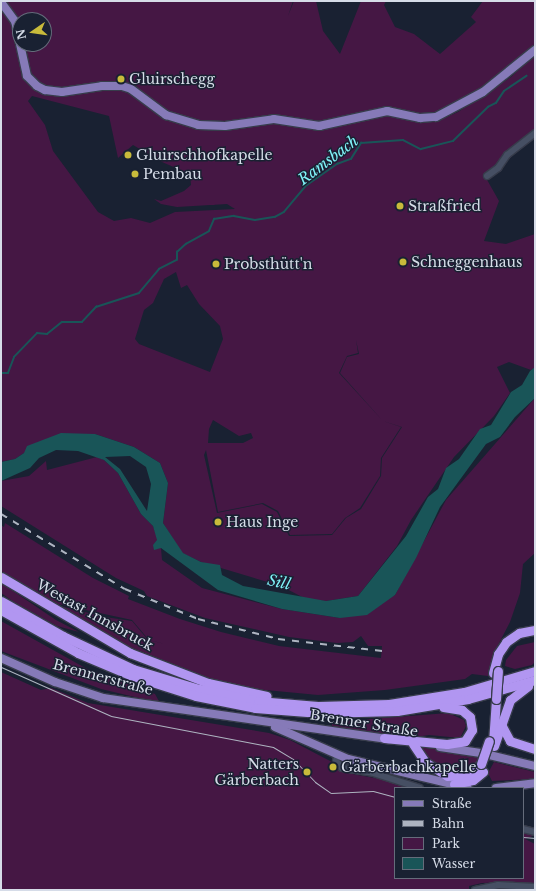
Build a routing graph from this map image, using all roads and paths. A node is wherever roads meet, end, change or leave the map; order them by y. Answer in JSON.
{"nodes":[{"id":1,"x":1,"y":2,"type":"edge"},
{"id":2,"x":535,"y":50,"type":"edge"},
{"id":3,"x":535,"y":133,"type":"edge"},
{"id":4,"x":487,"y":176,"type":"dead end"},
{"id":5,"x":1,"y":577,"type":"edge"},
{"id":6,"x":1,"y":601,"type":"edge"},
{"id":7,"x":1,"y":610,"type":"edge"},
{"id":8,"x":1,"y":614,"type":"edge"},
{"id":9,"x":535,"y":630,"type":"edge"},
{"id":10,"x":535,"y":634,"type":"edge"},
{"id":11,"x":45,"y":635,"type":"junction"},
{"id":12,"x":1,"y":658,"type":"edge"},
{"id":13,"x":535,"y":671,"type":"edge"},
{"id":14,"x":496,"y":672,"type":"junction"},
{"id":15,"x":535,"y":680,"type":"edge"},
{"id":16,"x":318,"y":706,"type":"junction"},
{"id":17,"x":430,"y":706,"type":"junction"},
{"id":18,"x":255,"y":721,"type":"junction"},
{"id":19,"x":502,"y":726,"type":"junction"},
{"id":20,"x":322,"y":729,"type":"junction"},
{"id":21,"x":384,"y":738,"type":"junction"},
{"id":22,"x":493,"y":742,"type":"junction"},
{"id":23,"x":413,"y":744,"type":"junction"},
{"id":24,"x":317,"y":747,"type":"junction"},
{"id":25,"x":535,"y":749,"type":"edge"},
{"id":26,"x":337,"y":756,"type":"junction"},
{"id":27,"x":483,"y":766,"type":"junction"},
{"id":28,"x":535,"y":766,"type":"edge"},
{"id":29,"x":535,"y":783,"type":"edge"},
{"id":30,"x":454,"y":784,"type":"junction"},
{"id":31,"x":417,"y":787,"type":"edge"},
{"id":32,"x":464,"y":787,"type":"edge"},
{"id":33,"x":504,"y":787,"type":"edge"},
{"id":34,"x":524,"y":829,"type":"edge"},
{"id":35,"x":535,"y":832,"type":"edge"},
{"id":36,"x":535,"y":887,"type":"edge"},
{"id":37,"x":475,"y":890,"type":"edge"}],
"edges":[{"from":1,"to":2,"type":"main road"},
{"from":3,"to":4,"type":"street"},
{"from":5,"to":16,"type":"highway","name":"Westast Innsbruck"},
{"from":6,"to":16,"type":"highway"},
{"from":7,"to":11,"type":"highway"},
{"from":8,"to":11,"type":"highway"},
{"from":9,"to":14,"type":"highway"},
{"from":10,"to":14,"type":"highway"},
{"from":11,"to":17,"type":"highway"},
{"from":12,"to":18,"type":"main road","name":"Brennerstraße"},
{"from":13,"to":16,"type":"highway"},
{"from":14,"to":22,"type":"highway"},
{"from":15,"to":17,"type":"highway"},
{"from":15,"to":19,"type":"highway"},
{"from":17,"to":21,"type":"highway"},
{"from":18,"to":20,"type":"main road","name":"Brenner Straße"},
{"from":18,"to":24,"type":"main road","name":"Brenner Straße"},
{"from":19,"to":22,"type":"highway"},
{"from":19,"to":25,"type":"highway"},
{"from":20,"to":21,"type":"main road","name":"Brenner Straße"},
{"from":20,"to":24,"type":"main road"},
{"from":21,"to":23,"type":"main road","name":"Brenner Straße"},
{"from":22,"to":27,"type":"highway"},
{"from":23,"to":27,"type":"highway"},
{"from":23,"to":28,"type":"main road","name":"Brenner Straße"},
{"from":24,"to":26,"type":"main road"},
{"from":26,"to":30,"type":"main road"},
{"from":26,"to":31,"type":"street"},
{"from":27,"to":30,"type":"highway"},
{"from":29,"to":33,"type":"main road"},
{"from":30,"to":32,"type":"main road"},
{"from":34,"to":35,"type":"street"},
{"from":36,"to":37,"type":"street"}]}
